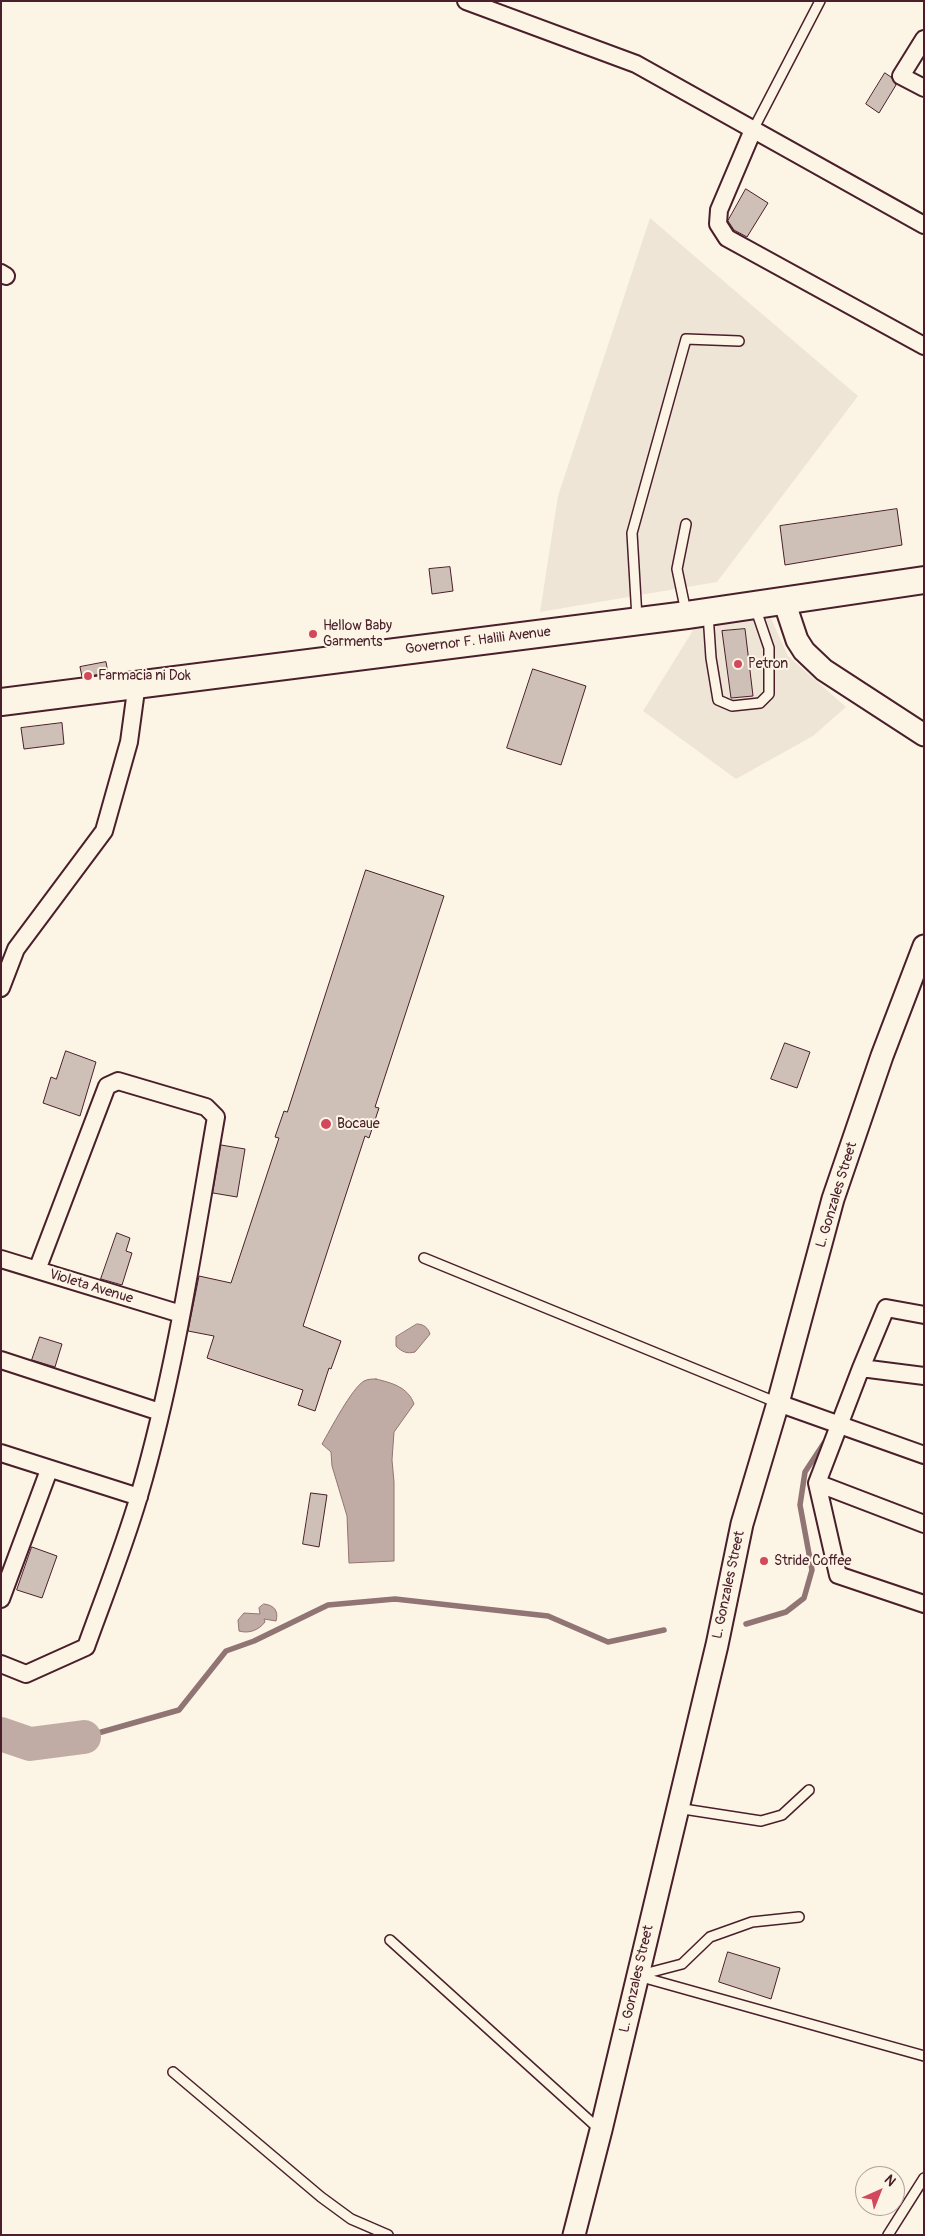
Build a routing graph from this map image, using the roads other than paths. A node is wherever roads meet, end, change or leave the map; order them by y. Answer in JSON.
{"nodes":[{"id":1,"x":466,"y":1,"type":"edge"},
{"id":2,"x":820,"y":1,"type":"edge"},
{"id":3,"x":924,"y":39,"type":"edge"},
{"id":4,"x":924,"y":88,"type":"edge"},
{"id":5,"x":753,"y":130,"type":"junction"},
{"id":6,"x":924,"y":225,"type":"edge"},
{"id":7,"x":739,"y":341,"type":"dead end"},
{"id":8,"x":924,"y":346,"type":"edge"},
{"id":9,"x":686,"y":524,"type":"dead end"},
{"id":10,"x":924,"y":580,"type":"edge"},
{"id":11,"x":784,"y":601,"type":"junction"},
{"id":12,"x":754,"y":605,"type":"junction"},
{"id":13,"x":698,"y":613,"type":"junction"},
{"id":14,"x":637,"y":620,"type":"junction"},
{"id":15,"x":137,"y":684,"type":"junction"},
{"id":16,"x":1,"y":702,"type":"edge"},
{"id":17,"x":924,"y":735,"type":"edge"},
{"id":18,"x":8,"y":946,"type":"edge"},
{"id":19,"x":924,"y":946,"type":"edge"},
{"id":20,"x":1,"y":988,"type":"edge"},
{"id":21,"x":424,"y":1258,"type":"dead end"},
{"id":22,"x":1,"y":1259,"type":"edge"},
{"id":23,"x":37,"y":1270,"type":"junction"},
{"id":24,"x":181,"y":1314,"type":"junction"},
{"id":25,"x":924,"y":1315,"type":"edge"},
{"id":26,"x":1,"y":1360,"type":"edge"},
{"id":27,"x":861,"y":1368,"type":"junction"},
{"id":28,"x":924,"y":1376,"type":"edge"},
{"id":29,"x":778,"y":1403,"type":"junction"},
{"id":30,"x":160,"y":1412,"type":"junction"},
{"id":31,"x":840,"y":1426,"type":"junction"},
{"id":32,"x":1,"y":1453,"type":"edge"},
{"id":33,"x":924,"y":1455,"type":"edge"},
{"id":34,"x":50,"y":1470,"type":"junction"},
{"id":35,"x":817,"y":1483,"type":"junction"},
{"id":36,"x":139,"y":1497,"type":"junction"},
{"id":37,"x":924,"y":1524,"type":"edge"},
{"id":38,"x":1,"y":1599,"type":"edge"},
{"id":39,"x":924,"y":1604,"type":"edge"},
{"id":40,"x":1,"y":1664,"type":"edge"},
{"id":41,"x":809,"y":1790,"type":"dead end"},
{"id":42,"x":677,"y":1808,"type":"junction"},
{"id":43,"x":798,"y":1916,"type":"dead end"},
{"id":44,"x":390,"y":1940,"type":"dead end"},
{"id":45,"x":637,"y":1976,"type":"junction"},
{"id":46,"x":924,"y":2056,"type":"edge"},
{"id":47,"x":173,"y":2072,"type":"dead end"},
{"id":48,"x":601,"y":2130,"type":"junction"},
{"id":49,"x":924,"y":2178,"type":"edge"},
{"id":50,"x":388,"y":2235,"type":"edge"},
{"id":51,"x":574,"y":2235,"type":"edge"},
{"id":52,"x":888,"y":2235,"type":"edge"}],
"edges":[{"from":1,"to":5,"type":"street"},
{"from":2,"to":5,"type":"lane"},
{"from":3,"to":4,"type":"street"},
{"from":5,"to":6,"type":"street"},
{"from":5,"to":8,"type":"street"},
{"from":7,"to":14,"type":"lane"},
{"from":9,"to":13,"type":"lane"},
{"from":10,"to":11,"type":"main road","name":"Governor F. Halili Avenue"},
{"from":11,"to":12,"type":"main road","name":"Governor F. Halili Avenue"},
{"from":11,"to":17,"type":"street"},
{"from":12,"to":13,"type":"main road","name":"Governor F. Halili Avenue"},
{"from":12,"to":13,"type":"lane"},
{"from":13,"to":14,"type":"main road","name":"Governor F. Halili Avenue"},
{"from":14,"to":15,"type":"main road","name":"Governor F. Halili Avenue"},
{"from":15,"to":16,"type":"main road","name":"Governor F. Halili Avenue"},
{"from":15,"to":18,"type":"street"},
{"from":18,"to":20,"type":"street"},
{"from":19,"to":29,"type":"street","name":"L. Gonzales Street"},
{"from":21,"to":29,"type":"lane"},
{"from":22,"to":23,"type":"street","name":"Violeta Avenue"},
{"from":23,"to":24,"type":"street","name":"Violeta Avenue"},
{"from":23,"to":24,"type":"street"},
{"from":24,"to":30,"type":"street"},
{"from":25,"to":27,"type":"street"},
{"from":26,"to":30,"type":"street"},
{"from":27,"to":28,"type":"street"},
{"from":27,"to":31,"type":"street"},
{"from":29,"to":31,"type":"street"},
{"from":29,"to":42,"type":"street","name":"L. Gonzales Street"},
{"from":30,"to":36,"type":"street"},
{"from":31,"to":33,"type":"street"},
{"from":31,"to":35,"type":"street"},
{"from":32,"to":34,"type":"street"},
{"from":34,"to":36,"type":"street"},
{"from":34,"to":38,"type":"street"},
{"from":35,"to":37,"type":"street"},
{"from":35,"to":39,"type":"street"},
{"from":36,"to":40,"type":"street"},
{"from":41,"to":42,"type":"lane"},
{"from":42,"to":45,"type":"street","name":"L. Gonzales Street"},
{"from":43,"to":45,"type":"lane"},
{"from":44,"to":48,"type":"lane"},
{"from":45,"to":46,"type":"lane"},
{"from":45,"to":48,"type":"street","name":"L. Gonzales Street"},
{"from":47,"to":50,"type":"lane"},
{"from":48,"to":51,"type":"street","name":"L. Gonzales Street"},
{"from":49,"to":52,"type":"lane"}]}
